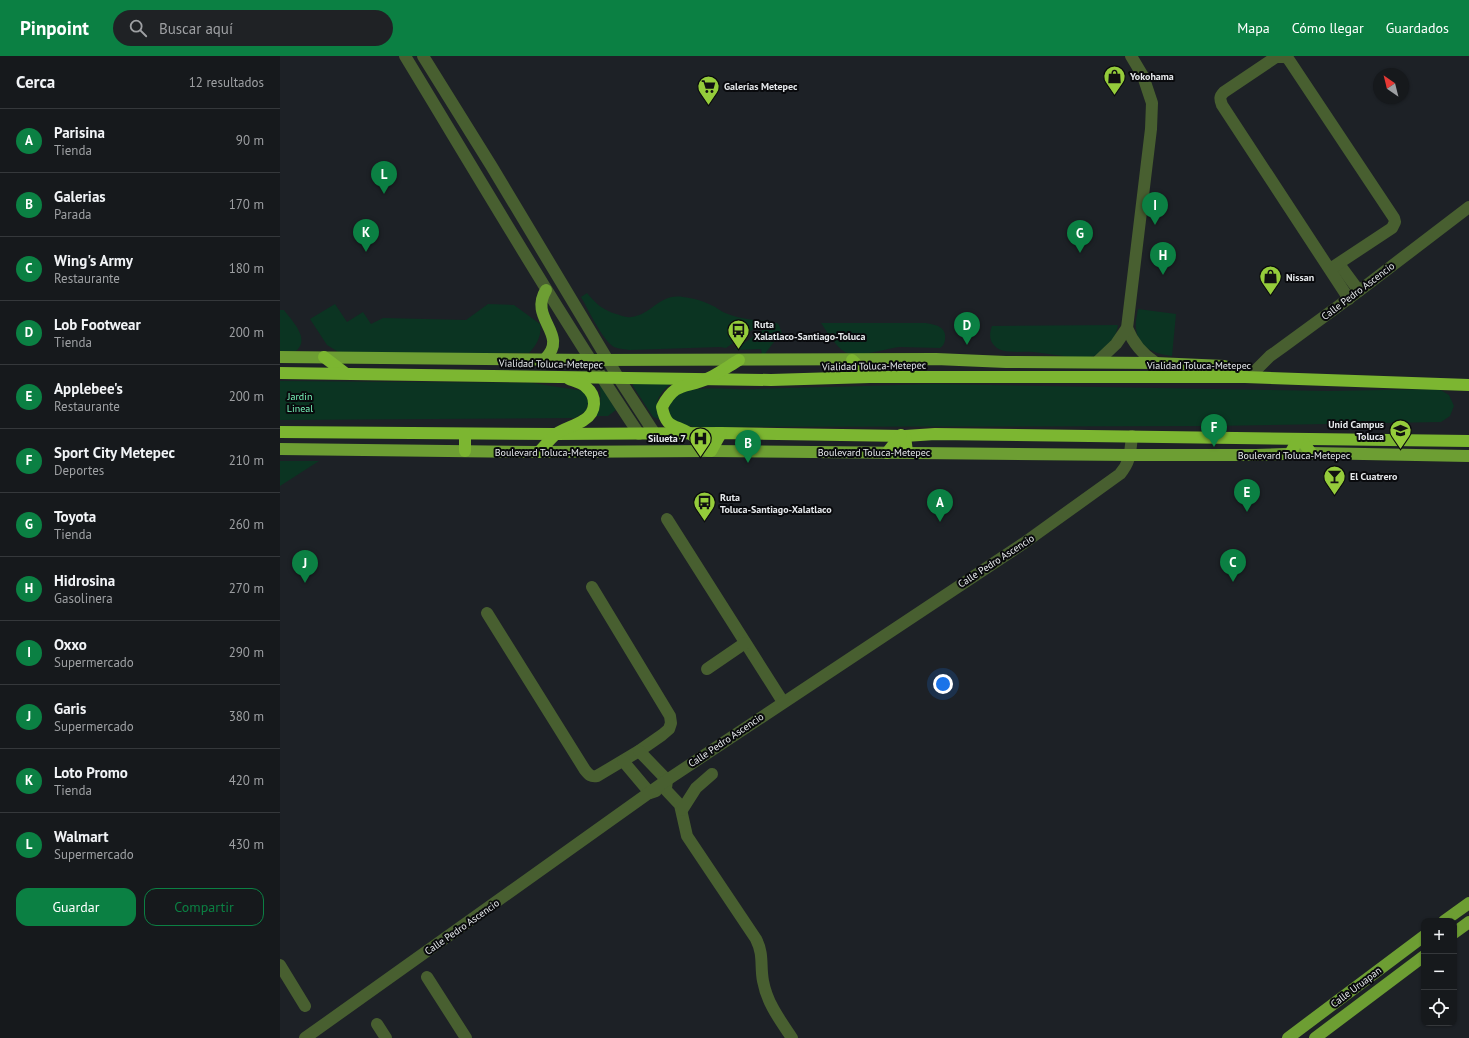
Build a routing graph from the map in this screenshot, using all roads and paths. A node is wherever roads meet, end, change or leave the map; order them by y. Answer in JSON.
{"nodes":[{"id":1,"x":405,"y":56,"type":"edge"},
{"id":2,"x":423,"y":56,"type":"edge"},
{"id":3,"x":1131,"y":56,"type":"edge"},
{"id":4,"x":1469,"y":207,"type":"edge"},
{"id":5,"x":1335,"y":267,"type":"junction"},
{"id":6,"x":546,"y":290,"type":"junction"},
{"id":7,"x":1359,"y":292,"type":"junction"},
{"id":8,"x":1349,"y":299,"type":"junction"},
{"id":9,"x":1127,"y":328,"type":"junction"},
{"id":10,"x":280,"y":357,"type":"edge"},
{"id":11,"x":324,"y":357,"type":"junction"},
{"id":12,"x":545,"y":360,"type":"junction"},
{"id":13,"x":591,"y":360,"type":"junction"},
{"id":14,"x":608,"y":360,"type":"junction"},
{"id":15,"x":739,"y":360,"type":"junction"},
{"id":16,"x":852,"y":360,"type":"junction"},
{"id":17,"x":1097,"y":362,"type":"junction"},
{"id":18,"x":1156,"y":363,"type":"junction"},
{"id":19,"x":280,"y":373,"type":"edge"},
{"id":20,"x":345,"y":373,"type":"junction"},
{"id":21,"x":562,"y":377,"type":"junction"},
{"id":22,"x":601,"y":377,"type":"junction"},
{"id":23,"x":618,"y":377,"type":"junction"},
{"id":24,"x":870,"y":377,"type":"junction"},
{"id":25,"x":1247,"y":377,"type":"junction"},
{"id":26,"x":708,"y":378,"type":"junction"},
{"id":27,"x":771,"y":380,"type":"junction"},
{"id":28,"x":1469,"y":385,"type":"edge"},
{"id":29,"x":682,"y":386,"type":"junction"},
{"id":30,"x":280,"y":432,"type":"edge"},
{"id":31,"x":721,"y":433,"type":"junction"},
{"id":32,"x":465,"y":434,"type":"junction"},
{"id":33,"x":529,"y":434,"type":"junction"},
{"id":34,"x":556,"y":434,"type":"junction"},
{"id":35,"x":639,"y":434,"type":"junction"},
{"id":36,"x":655,"y":434,"type":"junction"},
{"id":37,"x":691,"y":434,"type":"junction"},
{"id":38,"x":903,"y":436,"type":"junction"},
{"id":39,"x":1132,"y":436,"type":"junction"},
{"id":40,"x":1300,"y":439,"type":"junction"},
{"id":41,"x":1469,"y":441,"type":"edge"},
{"id":42,"x":280,"y":449,"type":"edge"},
{"id":43,"x":465,"y":451,"type":"junction"},
{"id":44,"x":710,"y":451,"type":"junction"},
{"id":45,"x":538,"y":452,"type":"junction"},
{"id":46,"x":907,"y":452,"type":"junction"},
{"id":47,"x":887,"y":453,"type":"junction"},
{"id":48,"x":1290,"y":454,"type":"junction"},
{"id":49,"x":1311,"y":454,"type":"junction"},
{"id":50,"x":1130,"y":455,"type":"junction"},
{"id":51,"x":1469,"y":456,"type":"edge"},
{"id":52,"x":666,"y":519,"type":"dead end"},
{"id":53,"x":592,"y":587,"type":"dead end"},
{"id":54,"x":487,"y":613,"type":"dead end"},
{"id":55,"x":745,"y":643,"type":"junction"},
{"id":56,"x":707,"y":669,"type":"dead end"},
{"id":57,"x":783,"y":702,"type":"junction"},
{"id":58,"x":639,"y":751,"type":"junction"},
{"id":59,"x":623,"y":761,"type":"junction"},
{"id":60,"x":712,"y":774,"type":"dead end"},
{"id":61,"x":666,"y":784,"type":"junction"},
{"id":62,"x":650,"y":793,"type":"junction"},
{"id":63,"x":682,"y":810,"type":"junction"},
{"id":64,"x":1469,"y":903,"type":"edge"},
{"id":65,"x":1448,"y":918,"type":"edge"},
{"id":66,"x":1469,"y":922,"type":"edge"},
{"id":67,"x":1457,"y":931,"type":"edge"},
{"id":68,"x":1421,"y":938,"type":"edge"},
{"id":69,"x":1421,"y":958,"type":"edge"},
{"id":70,"x":280,"y":965,"type":"edge"},
{"id":71,"x":427,"y":977,"type":"dead end"},
{"id":72,"x":305,"y":1006,"type":"dead end"},
{"id":73,"x":377,"y":1024,"type":"dead end"},
{"id":74,"x":306,"y":1038,"type":"edge"},
{"id":75,"x":386,"y":1038,"type":"edge"},
{"id":76,"x":466,"y":1038,"type":"edge"},
{"id":77,"x":792,"y":1038,"type":"edge"},
{"id":78,"x":1288,"y":1038,"type":"edge"},
{"id":79,"x":1315,"y":1038,"type":"edge"}],
"edges":[{"from":1,"to":6,"type":"street"},
{"from":2,"to":14,"type":"street"},
{"from":3,"to":9,"type":"street"},
{"from":4,"to":7,"type":"street","name":"Calle Pedro Ascencio"},
{"from":5,"to":5,"type":"street"},
{"from":5,"to":7,"type":"street"},
{"from":5,"to":8,"type":"street"},
{"from":6,"to":12,"type":"main road"},
{"from":6,"to":13,"type":"street"},
{"from":7,"to":8,"type":"street","name":"Calle Pedro Ascencio"},
{"from":8,"to":25,"type":"street","name":"Calle Pedro Ascencio"},
{"from":9,"to":17,"type":"street"},
{"from":9,"to":18,"type":"street"},
{"from":10,"to":11,"type":"main road"},
{"from":11,"to":12,"type":"main road"},
{"from":11,"to":20,"type":"highway"},
{"from":12,"to":13,"type":"main road"},
{"from":13,"to":14,"type":"main road"},
{"from":13,"to":22,"type":"street"},
{"from":14,"to":15,"type":"main road"},
{"from":14,"to":23,"type":"street"},
{"from":15,"to":16,"type":"main road"},
{"from":15,"to":26,"type":"highway"},
{"from":16,"to":17,"type":"main road"},
{"from":16,"to":24,"type":"highway"},
{"from":17,"to":18,"type":"main road"},
{"from":18,"to":25,"type":"main road"},
{"from":19,"to":20,"type":"highway","name":"Vialidad Toluca-Metepec"},
{"from":20,"to":21,"type":"highway","name":"Vialidad Toluca-Metepec"},
{"from":21,"to":22,"type":"highway","name":"Vialidad Toluca-Metepec"},
{"from":21,"to":34,"type":"highway"},
{"from":22,"to":23,"type":"highway","name":"Vialidad Toluca-Metepec"},
{"from":22,"to":35,"type":"street"},
{"from":23,"to":26,"type":"highway","name":"Vialidad Toluca-Metepec"},
{"from":23,"to":36,"type":"street"},
{"from":24,"to":25,"type":"highway","name":"Vialidad Toluca-Metepec"},
{"from":24,"to":27,"type":"highway","name":"Vialidad Toluca-Metepec"},
{"from":25,"to":28,"type":"highway","name":"Vialidad Toluca-Metepec"},
{"from":26,"to":27,"type":"highway","name":"Vialidad Toluca-Metepec"},
{"from":26,"to":29,"type":"highway"},
{"from":27,"to":29,"type":"highway"},
{"from":29,"to":37,"type":"highway"},
{"from":30,"to":32,"type":"highway"},
{"from":31,"to":37,"type":"highway"},
{"from":31,"to":38,"type":"highway"},
{"from":31,"to":44,"type":"highway"},
{"from":32,"to":33,"type":"highway"},
{"from":32,"to":43,"type":"highway"},
{"from":33,"to":34,"type":"highway"},
{"from":33,"to":45,"type":"highway"},
{"from":34,"to":35,"type":"highway"},
{"from":34,"to":45,"type":"highway"},
{"from":35,"to":36,"type":"highway"},
{"from":36,"to":37,"type":"highway"},
{"from":37,"to":44,"type":"highway"},
{"from":38,"to":39,"type":"highway"},
{"from":38,"to":46,"type":"highway"},
{"from":38,"to":47,"type":"highway"},
{"from":39,"to":40,"type":"highway"},
{"from":39,"to":50,"type":"street","name":"Calle Pedro Ascencio"},
{"from":40,"to":41,"type":"highway"},
{"from":40,"to":48,"type":"highway"},
{"from":40,"to":49,"type":"highway"},
{"from":42,"to":43,"type":"main road","name":"Boulevard Toluca-Metepec"},
{"from":43,"to":45,"type":"main road","name":"Boulevard Toluca-Metepec"},
{"from":44,"to":45,"type":"main road","name":"Boulevard Toluca-Metepec"},
{"from":44,"to":47,"type":"main road","name":"Boulevard Toluca-Metepec"},
{"from":46,"to":47,"type":"main road","name":"Boulevard Toluca-Metepec"},
{"from":46,"to":50,"type":"main road","name":"Boulevard Toluca-Metepec"},
{"from":48,"to":49,"type":"main road","name":"Boulevard Toluca-Metepec"},
{"from":48,"to":50,"type":"main road","name":"Boulevard Toluca-Metepec"},
{"from":49,"to":51,"type":"main road","name":"Boulevard Toluca-Metepec"},
{"from":50,"to":57,"type":"street","name":"Calle Pedro Ascencio"},
{"from":52,"to":55,"type":"street"},
{"from":53,"to":58,"type":"street"},
{"from":54,"to":59,"type":"street"},
{"from":55,"to":56,"type":"street"},
{"from":55,"to":57,"type":"street"},
{"from":57,"to":61,"type":"street","name":"Calle Pedro Ascencio"},
{"from":58,"to":59,"type":"street"},
{"from":58,"to":61,"type":"street"},
{"from":59,"to":62,"type":"street"},
{"from":60,"to":63,"type":"street"},
{"from":61,"to":62,"type":"street","name":"Calle Pedro Ascencio"},
{"from":61,"to":63,"type":"street"},
{"from":62,"to":74,"type":"street","name":"Calle Pedro Ascencio"},
{"from":63,"to":77,"type":"street"},
{"from":64,"to":65,"type":"main road"},
{"from":66,"to":67,"type":"main road"},
{"from":68,"to":78,"type":"main road","name":"Calle Uruapan"},
{"from":69,"to":79,"type":"main road","name":"Calle Uruapan"},
{"from":70,"to":72,"type":"street"},
{"from":71,"to":76,"type":"street"},
{"from":73,"to":75,"type":"street"}]}
